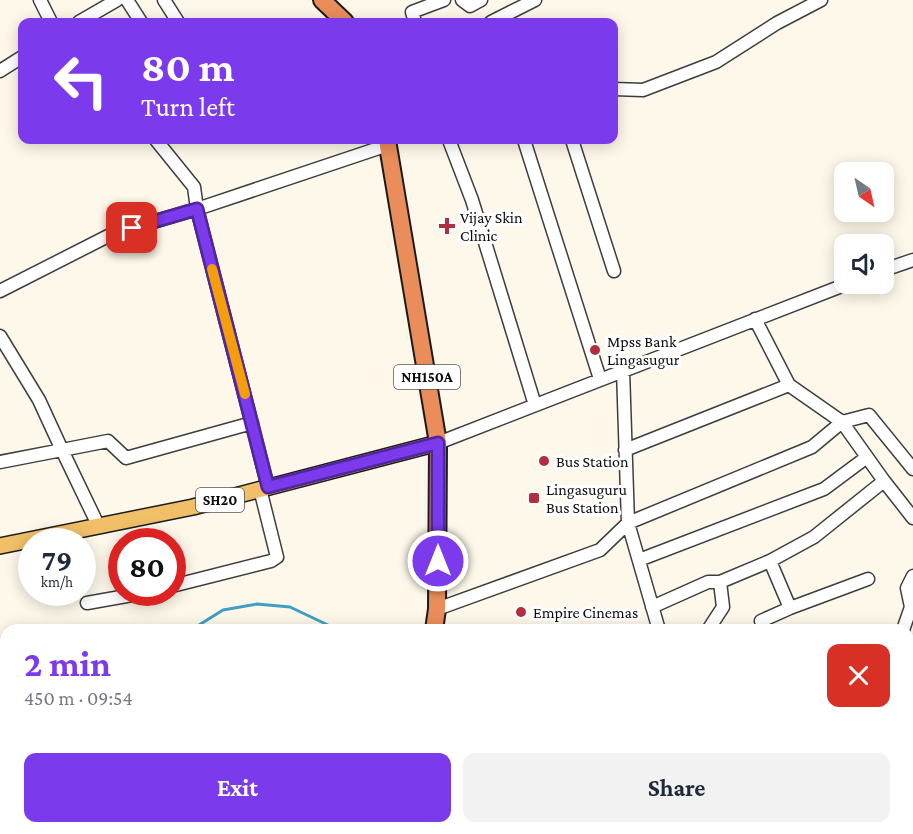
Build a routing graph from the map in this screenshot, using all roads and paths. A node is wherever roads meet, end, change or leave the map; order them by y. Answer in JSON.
{"nodes":[{"id":1,"x":40,"y":0,"type":"edge"},
{"id":2,"x":117,"y":0,"type":"edge"},
{"id":3,"x":127,"y":0,"type":"edge"},
{"id":4,"x":164,"y":0,"type":"edge"},
{"id":5,"x":322,"y":0,"type":"edge"},
{"id":6,"x":444,"y":0,"type":"edge"},
{"id":7,"x":462,"y":0,"type":"edge"},
{"id":8,"x":481,"y":0,"type":"edge"},
{"id":9,"x":535,"y":0,"type":"edge"},
{"id":10,"x":821,"y":0,"type":"edge"},
{"id":11,"x":49,"y":18,"type":"edge"},
{"id":12,"x":88,"y":18,"type":"edge"},
{"id":13,"x":138,"y":18,"type":"edge"},
{"id":14,"x":175,"y":18,"type":"edge"},
{"id":15,"x":341,"y":18,"type":"edge"},
{"id":16,"x":414,"y":18,"type":"edge"},
{"id":17,"x":499,"y":18,"type":"edge"},
{"id":18,"x":18,"y":59,"type":"edge"},
{"id":19,"x":0,"y":70,"type":"edge"},
{"id":20,"x":618,"y":88,"type":"edge"},
{"id":21,"x":159,"y":144,"type":"edge"},
{"id":22,"x":382,"y":144,"type":"edge"},
{"id":23,"x":388,"y":144,"type":"edge"},
{"id":24,"x":451,"y":144,"type":"edge"},
{"id":25,"x":525,"y":144,"type":"edge"},
{"id":26,"x":573,"y":144,"type":"edge"},
{"id":27,"x":197,"y":209,"type":"junction"},
{"id":28,"x":913,"y":260,"type":"edge"},
{"id":29,"x":894,"y":267,"type":"edge"},
{"id":30,"x":614,"y":272,"type":"dead end"},
{"id":31,"x":834,"y":289,"type":"edge"},
{"id":32,"x":0,"y":291,"type":"edge"},
{"id":33,"x":755,"y":319,"type":"junction"},
{"id":34,"x":0,"y":336,"type":"edge"},
{"id":35,"x":623,"y":370,"type":"junction"},
{"id":36,"x":600,"y":379,"type":"junction"},
{"id":37,"x":789,"y":385,"type":"junction"},
{"id":38,"x":536,"y":405,"type":"junction"},
{"id":39,"x":842,"y":422,"type":"junction"},
{"id":40,"x":252,"y":423,"type":"junction"},
{"id":41,"x":438,"y":443,"type":"junction"},
{"id":42,"x":62,"y":450,"type":"junction"},
{"id":43,"x":625,"y":450,"type":"junction"},
{"id":44,"x":867,"y":457,"type":"junction"},
{"id":45,"x":0,"y":462,"type":"edge"},
{"id":46,"x":913,"y":469,"type":"edge"},
{"id":47,"x":884,"y":481,"type":"junction"},
{"id":48,"x":264,"y":488,"type":"junction"},
{"id":49,"x":913,"y":518,"type":"edge"},
{"id":50,"x":628,"y":523,"type":"junction"},
{"id":51,"x":99,"y":527,"type":"junction"},
{"id":52,"x":0,"y":546,"type":"edge"},
{"id":53,"x":639,"y":560,"type":"junction"},
{"id":54,"x":770,"y":561,"type":"junction"},
{"id":55,"x":913,"y":576,"type":"edge"},
{"id":56,"x":868,"y":579,"type":"dead end"},
{"id":57,"x":186,"y":582,"type":"edge"},
{"id":58,"x":720,"y":582,"type":"junction"},
{"id":59,"x":652,"y":607,"type":"junction"},
{"id":60,"x":790,"y":608,"type":"junction"},
{"id":61,"x":435,"y":618,"type":"edge"},
{"id":62,"x":761,"y":621,"type":"dead end"},
{"id":63,"x":656,"y":624,"type":"edge"},
{"id":64,"x":712,"y":624,"type":"edge"},
{"id":65,"x":905,"y":624,"type":"edge"}],
"edges":[{"from":1,"to":11,"type":"street"},
{"from":2,"to":12,"type":"street"},
{"from":3,"to":13,"type":"street"},
{"from":4,"to":14,"type":"street"},
{"from":5,"to":15,"type":"highway"},
{"from":6,"to":16,"type":"street"},
{"from":7,"to":8,"type":"street"},
{"from":9,"to":17,"type":"street"},
{"from":10,"to":20,"type":"street"},
{"from":18,"to":19,"type":"street"},
{"from":21,"to":27,"type":"street"},
{"from":22,"to":27,"type":"street"},
{"from":23,"to":41,"type":"highway","number":"NH150A"},
{"from":24,"to":38,"type":"street"},
{"from":25,"to":36,"type":"street"},
{"from":26,"to":30,"type":"street"},
{"from":27,"to":32,"type":"street"},
{"from":27,"to":40,"type":"street"},
{"from":28,"to":29,"type":"street"},
{"from":31,"to":33,"type":"street"},
{"from":33,"to":35,"type":"street"},
{"from":33,"to":37,"type":"street"},
{"from":34,"to":42,"type":"street"},
{"from":35,"to":36,"type":"street"},
{"from":35,"to":43,"type":"street"},
{"from":36,"to":38,"type":"street"},
{"from":37,"to":39,"type":"street"},
{"from":37,"to":43,"type":"street"},
{"from":38,"to":41,"type":"street"},
{"from":39,"to":44,"type":"street"},
{"from":39,"to":46,"type":"street"},
{"from":39,"to":50,"type":"street"},
{"from":40,"to":42,"type":"street"},
{"from":40,"to":48,"type":"street"},
{"from":41,"to":48,"type":"main road","number":"SH20"},
{"from":41,"to":61,"type":"highway","number":"NH150A"},
{"from":42,"to":45,"type":"street"},
{"from":42,"to":51,"type":"street"},
{"from":43,"to":50,"type":"street"},
{"from":44,"to":47,"type":"street"},
{"from":44,"to":53,"type":"street"},
{"from":47,"to":49,"type":"street"},
{"from":47,"to":54,"type":"street"},
{"from":48,"to":51,"type":"main road","number":"SH20"},
{"from":48,"to":57,"type":"street"},
{"from":50,"to":53,"type":"street"},
{"from":50,"to":61,"type":"street"},
{"from":51,"to":52,"type":"main road","number":"SH20"},
{"from":53,"to":59,"type":"street"},
{"from":54,"to":58,"type":"street"},
{"from":54,"to":60,"type":"street"},
{"from":55,"to":65,"type":"street"},
{"from":56,"to":60,"type":"street"},
{"from":58,"to":59,"type":"street"},
{"from":58,"to":64,"type":"street"},
{"from":59,"to":63,"type":"street"},
{"from":60,"to":62,"type":"street"}]}
